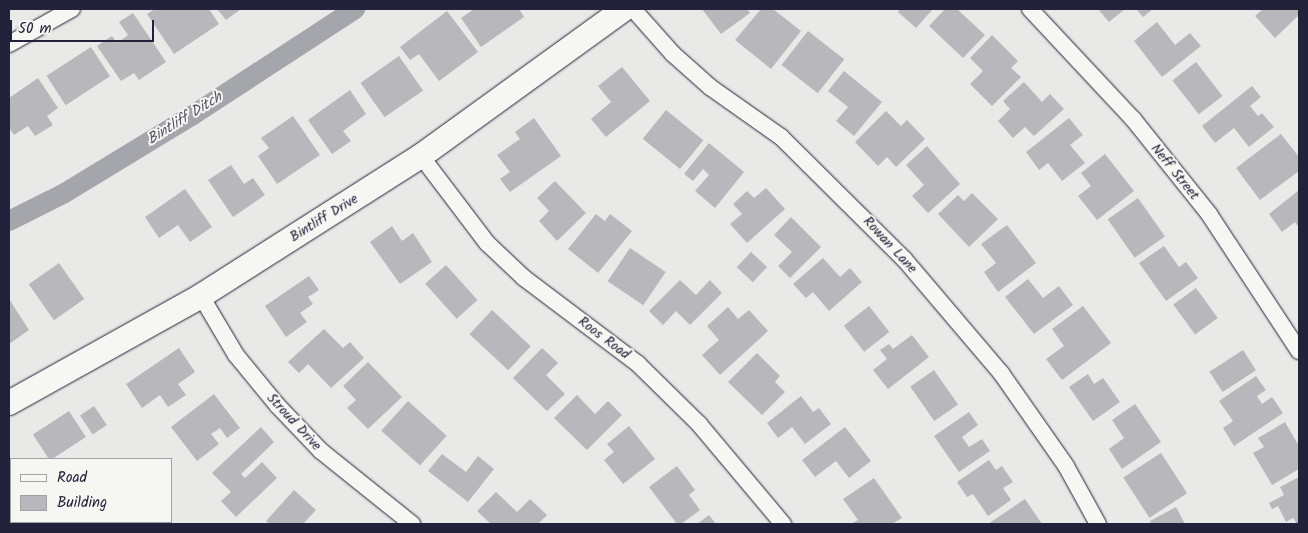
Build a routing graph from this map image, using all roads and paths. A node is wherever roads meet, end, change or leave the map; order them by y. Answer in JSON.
{"nodes":[{"id":1,"x":72,"y":9,"type":"edge"},
{"id":2,"x":624,"y":9,"type":"edge"},
{"id":3,"x":634,"y":9,"type":"edge"},
{"id":4,"x":1030,"y":9,"type":"edge"},
{"id":5,"x":9,"y":44,"type":"edge"},
{"id":6,"x":421,"y":156,"type":"junction"},
{"id":7,"x":201,"y":296,"type":"junction"},
{"id":8,"x":1299,"y":351,"type":"edge"},
{"id":9,"x":9,"y":403,"type":"edge"},
{"id":10,"x":412,"y":524,"type":"edge"},
{"id":11,"x":783,"y":524,"type":"edge"},
{"id":12,"x":1098,"y":524,"type":"edge"}],
"edges":[{"from":1,"to":5,"type":"street"},
{"from":2,"to":6,"type":"street","name":"Bintliff Drive"},
{"from":3,"to":12,"type":"street","name":"Rowan Lane"},
{"from":4,"to":8,"type":"street","name":"Neff Street"},
{"from":6,"to":7,"type":"street","name":"Bintliff Drive"},
{"from":6,"to":11,"type":"street","name":"Roos Road"},
{"from":7,"to":9,"type":"street","name":"Bintliff Drive"},
{"from":7,"to":10,"type":"street","name":"Stroud Drive"}]}
